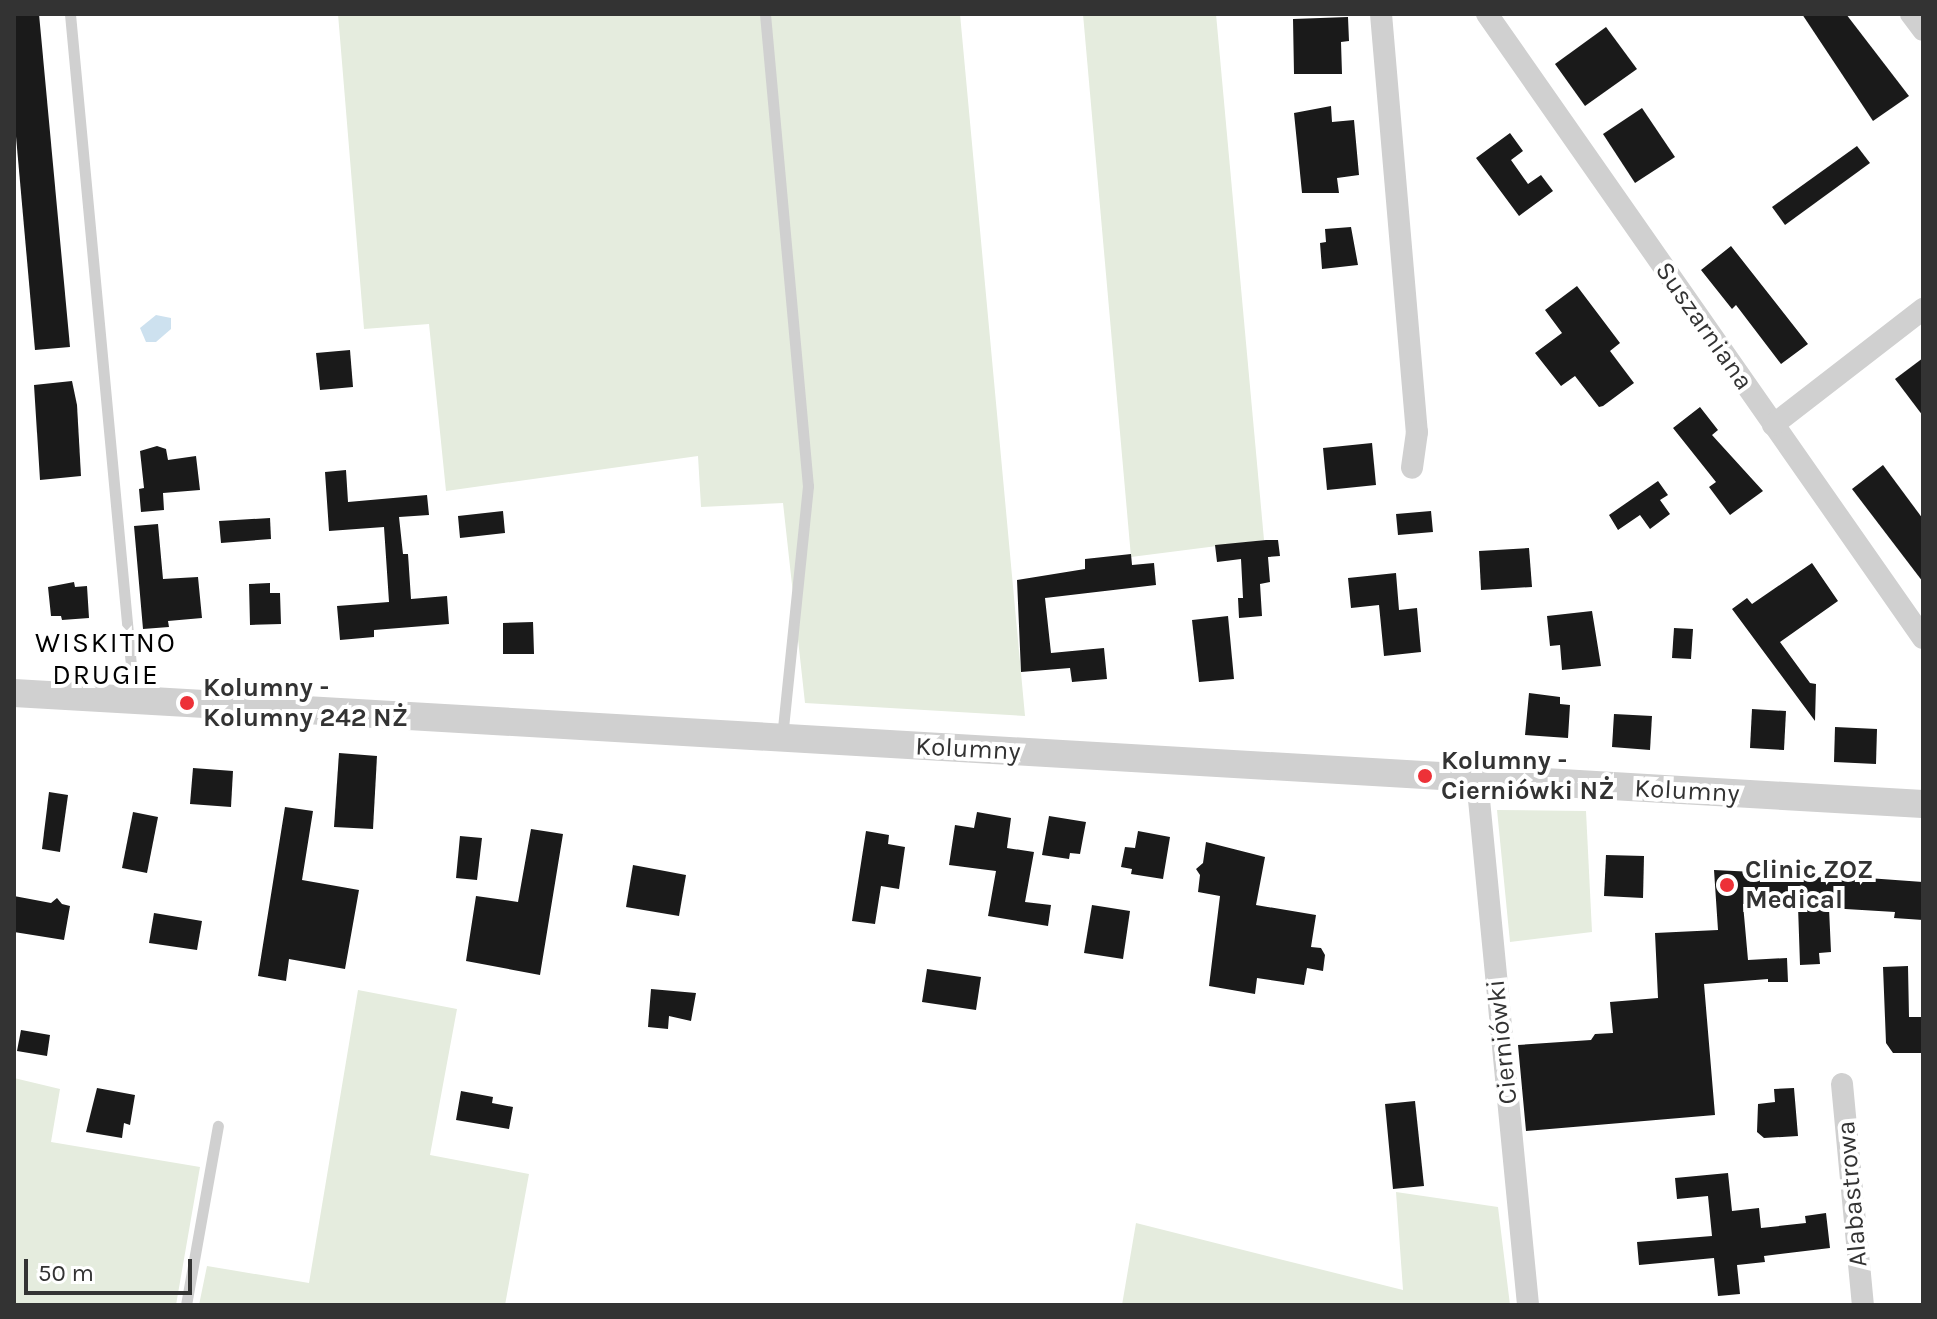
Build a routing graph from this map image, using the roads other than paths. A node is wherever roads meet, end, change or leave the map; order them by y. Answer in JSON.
{"nodes":[{"id":1,"x":70,"y":14,"type":"edge"},
{"id":2,"x":765,"y":14,"type":"edge"},
{"id":3,"x":1381,"y":14,"type":"edge"},
{"id":4,"x":1487,"y":14,"type":"edge"},
{"id":5,"x":1911,"y":14,"type":"edge"},
{"id":6,"x":1923,"y":30,"type":"edge"},
{"id":7,"x":1923,"y":309,"type":"edge"},
{"id":8,"x":1773,"y":425,"type":"junction"},
{"id":9,"x":1412,"y":468,"type":"dead end"},
{"id":10,"x":1923,"y":638,"type":"edge"},
{"id":11,"x":14,"y":693,"type":"edge"},
{"id":12,"x":134,"y":700,"type":"junction"},
{"id":13,"x":782,"y":739,"type":"junction"},
{"id":14,"x":1477,"y":779,"type":"junction"},
{"id":15,"x":1923,"y":804,"type":"edge"},
{"id":16,"x":1842,"y":1084,"type":"dead end"},
{"id":17,"x":218,"y":1126,"type":"dead end"},
{"id":18,"x":186,"y":1305,"type":"edge"},
{"id":19,"x":1528,"y":1305,"type":"edge"},
{"id":20,"x":1863,"y":1305,"type":"edge"}],
"edges":[{"from":1,"to":12,"type":"lane"},
{"from":2,"to":13,"type":"lane"},
{"from":3,"to":9,"type":"street"},
{"from":4,"to":8,"type":"street","name":"Suszarniana"},
{"from":5,"to":6,"type":"street"},
{"from":7,"to":8,"type":"street"},
{"from":8,"to":10,"type":"street","name":"Suszarniana"},
{"from":11,"to":12,"type":"street","name":"Kolumny"},
{"from":12,"to":13,"type":"street","name":"Kolumny"},
{"from":13,"to":14,"type":"street","name":"Kolumny"},
{"from":14,"to":15,"type":"street","name":"Kolumny"},
{"from":14,"to":19,"type":"street","name":"Cierniówki"},
{"from":16,"to":20,"type":"street","name":"Alabastrowa"},
{"from":17,"to":18,"type":"lane"}]}
